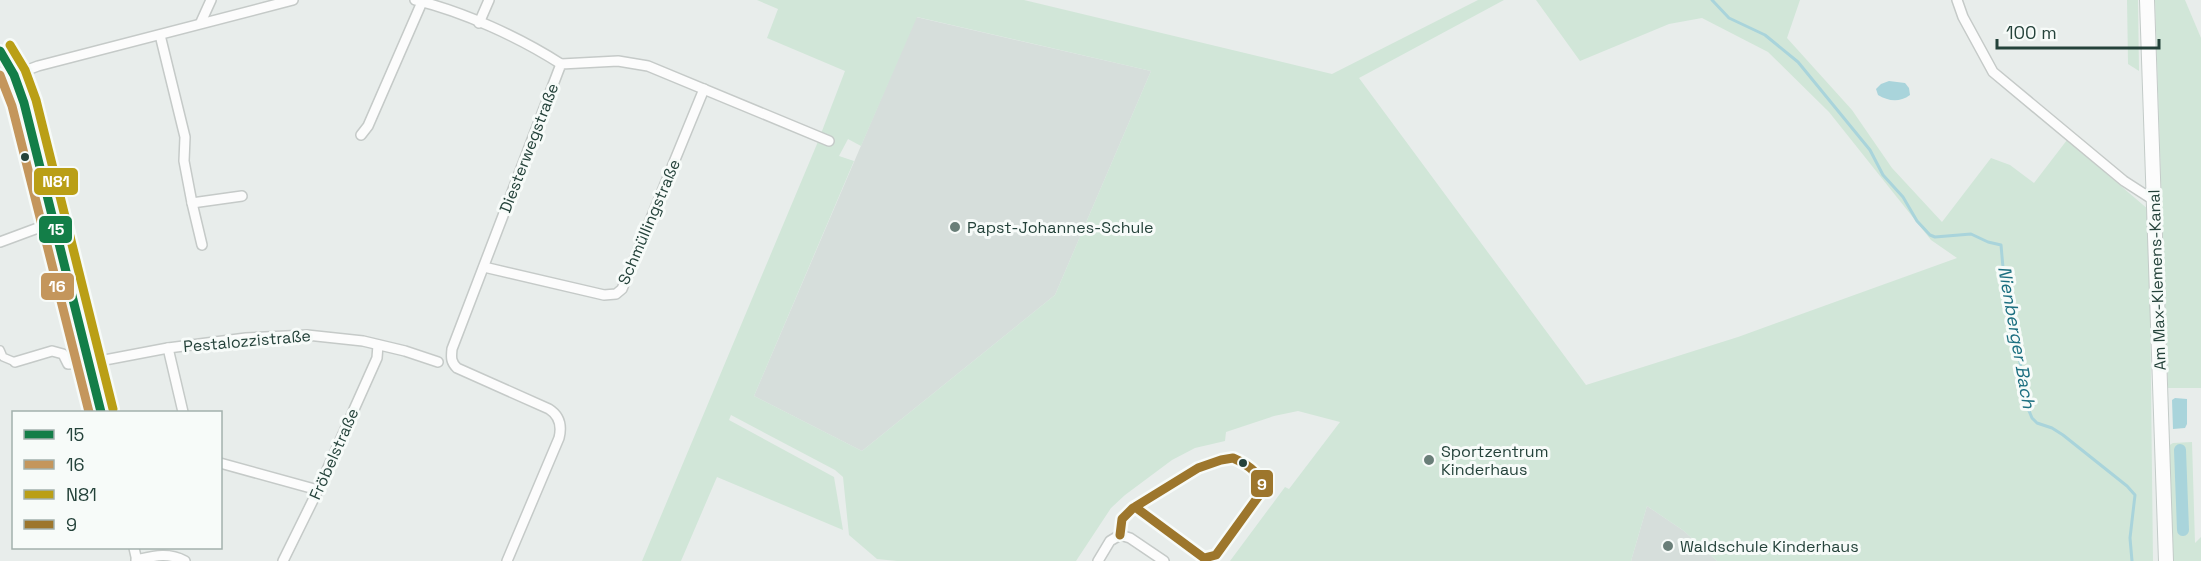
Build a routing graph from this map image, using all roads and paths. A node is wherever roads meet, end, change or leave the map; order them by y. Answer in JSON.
{"nodes":[{"id":1,"x":211,"y":0,"type":"edge"},
{"id":2,"x":293,"y":0,"type":"edge"},
{"id":3,"x":489,"y":0,"type":"edge"},
{"id":4,"x":1957,"y":0,"type":"edge"},
{"id":5,"x":2147,"y":0,"type":"edge"},
{"id":6,"x":418,"y":1,"type":"edge"},
{"id":7,"x":201,"y":22,"type":"junction"},
{"id":8,"x":479,"y":22,"type":"junction"},
{"id":9,"x":160,"y":35,"type":"junction"},
{"id":10,"x":0,"y":51,"type":"edge"},
{"id":11,"x":561,"y":64,"type":"junction"},
{"id":12,"x":14,"y":75,"type":"junction"},
{"id":13,"x":704,"y":89,"type":"junction"},
{"id":14,"x":361,"y":135,"type":"dead end"},
{"id":15,"x":829,"y":141,"type":"dead end"},
{"id":16,"x":242,"y":196,"type":"dead end"},
{"id":17,"x":2155,"y":201,"type":"junction"},
{"id":18,"x":192,"y":203,"type":"junction"},
{"id":19,"x":54,"y":222,"type":"junction"},
{"id":20,"x":0,"y":242,"type":"edge"},
{"id":21,"x":202,"y":245,"type":"dead end"},
{"id":22,"x":484,"y":267,"type":"junction"},
{"id":23,"x":378,"y":345,"type":"junction"},
{"id":24,"x":168,"y":348,"type":"junction"},
{"id":25,"x":0,"y":350,"type":"edge"},
{"id":26,"x":15,"y":362,"type":"joint"},
{"id":27,"x":438,"y":362,"type":"dead end"},
{"id":28,"x":89,"y":363,"type":"junction"},
{"id":29,"x":101,"y":411,"type":"edge"},
{"id":30,"x":183,"y":411,"type":"edge"},
{"id":31,"x":222,"y":464,"type":"edge"},
{"id":32,"x":318,"y":490,"type":"junction"},
{"id":33,"x":137,"y":561,"type":"edge"},
{"id":34,"x":185,"y":561,"type":"edge"},
{"id":35,"x":282,"y":561,"type":"edge"},
{"id":36,"x":507,"y":561,"type":"edge"},
{"id":37,"x":1098,"y":561,"type":"edge"},
{"id":38,"x":1164,"y":561,"type":"edge"},
{"id":39,"x":2166,"y":561,"type":"edge"}],
"edges":[{"from":1,"to":7,"type":"street"},
{"from":2,"to":7,"type":"street"},
{"from":3,"to":8,"type":"street"},
{"from":4,"to":17,"type":"street"},
{"from":5,"to":17,"type":"main road","name":"Am Max-Klemens-Kanal"},
{"from":6,"to":8,"type":"street"},
{"from":6,"to":14,"type":"street"},
{"from":7,"to":9,"type":"street"},
{"from":8,"to":11,"type":"street"},
{"from":9,"to":12,"type":"street"},
{"from":9,"to":18,"type":"street"},
{"from":10,"to":12,"type":"street"},
{"from":11,"to":13,"type":"street","name":"Diesterwegstraße"},
{"from":11,"to":22,"type":"street","name":"Diesterwegstraße"},
{"from":12,"to":19,"type":"street"},
{"from":13,"to":15,"type":"street","name":"Diesterwegstraße"},
{"from":13,"to":22,"type":"street","name":"Schmüllingstraße"},
{"from":16,"to":18,"type":"street"},
{"from":17,"to":39,"type":"main road","name":"Am Max-Klemens-Kanal"},
{"from":18,"to":21,"type":"street"},
{"from":19,"to":20,"type":"street"},
{"from":19,"to":28,"type":"street"},
{"from":22,"to":36,"type":"street","name":"Diesterwegstraße"},
{"from":23,"to":24,"type":"street","name":"Pestalozzistraße"},
{"from":23,"to":27,"type":"street","name":"Pestalozzistraße"},
{"from":23,"to":32,"type":"street","name":"Fröbelstraße"},
{"from":24,"to":28,"type":"street","name":"Pestalozzistraße"},
{"from":24,"to":30,"type":"street"},
{"from":25,"to":26,"type":"street"},
{"from":26,"to":28,"type":"street"},
{"from":28,"to":29,"type":"street"},
{"from":31,"to":32,"type":"street"},
{"from":32,"to":35,"type":"street","name":"Fröbelstraße"},
{"from":33,"to":34,"type":"street"},
{"from":37,"to":38,"type":"street"}]}
